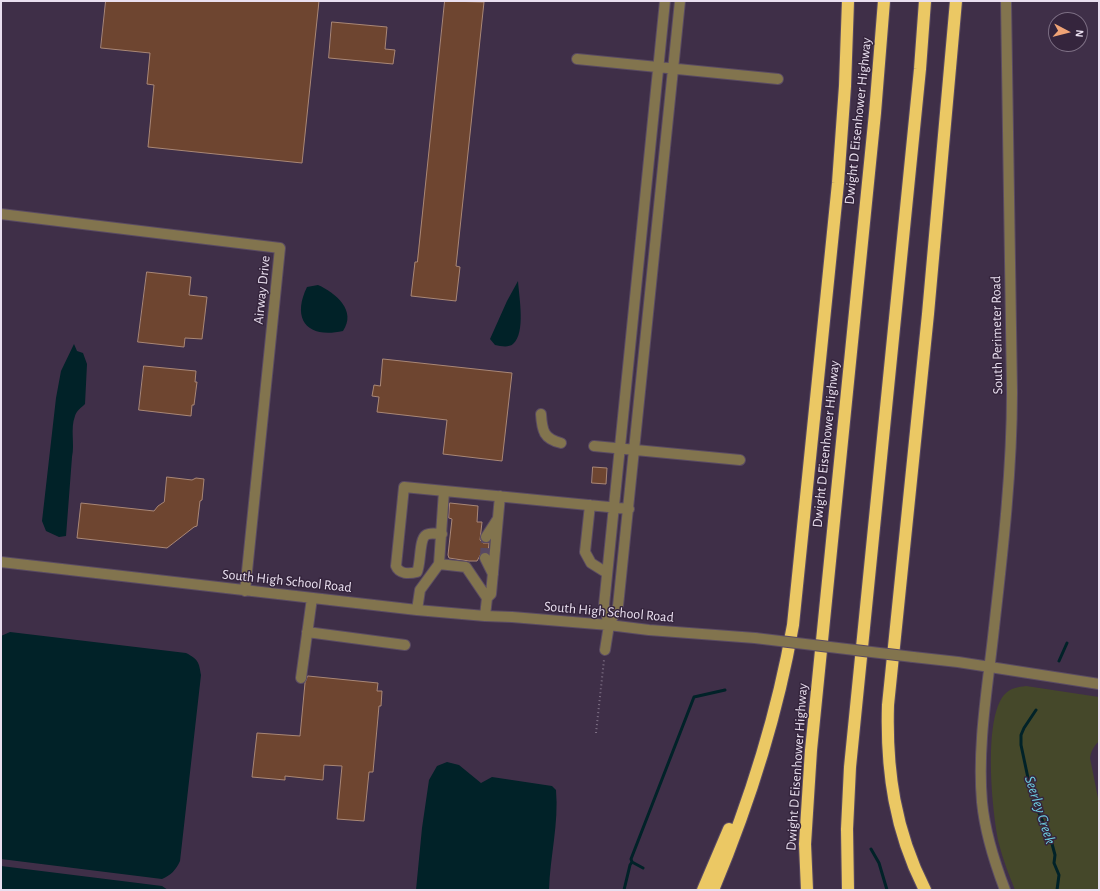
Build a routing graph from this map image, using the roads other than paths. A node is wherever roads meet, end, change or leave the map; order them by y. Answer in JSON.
{"nodes":[{"id":1,"x":665,"y":1,"type":"edge"},
{"id":2,"x":680,"y":1,"type":"edge"},
{"id":3,"x":848,"y":1,"type":"edge"},
{"id":4,"x":884,"y":1,"type":"edge"},
{"id":5,"x":925,"y":1,"type":"edge"},
{"id":6,"x":956,"y":1,"type":"edge"},
{"id":7,"x":1006,"y":1,"type":"edge"},
{"id":8,"x":577,"y":60,"type":"dead end"},
{"id":9,"x":658,"y":67,"type":"junction"},
{"id":10,"x":674,"y":68,"type":"junction"},
{"id":11,"x":778,"y":80,"type":"dead end"},
{"id":12,"x":1,"y":214,"type":"edge"},
{"id":13,"x":541,"y":414,"type":"dead end"},
{"id":14,"x":561,"y":443,"type":"dead end"},
{"id":15,"x":594,"y":446,"type":"dead end"},
{"id":16,"x":620,"y":448,"type":"junction"},
{"id":17,"x":634,"y":449,"type":"junction"},
{"id":18,"x":740,"y":460,"type":"dead end"},
{"id":19,"x":444,"y":491,"type":"junction"},
{"id":20,"x":500,"y":496,"type":"junction"},
{"id":21,"x":590,"y":505,"type":"junction"},
{"id":22,"x":613,"y":507,"type":"junction"},
{"id":23,"x":629,"y":509,"type":"junction"},
{"id":24,"x":498,"y":519,"type":"junction"},
{"id":25,"x":442,"y":534,"type":"junction"},
{"id":26,"x":486,"y":537,"type":"tunnel mouth"},
{"id":27,"x":485,"y":558,"type":"tunnel mouth"},
{"id":28,"x":1,"y":562,"type":"edge"},
{"id":29,"x":439,"y":564,"type":"junction"},
{"id":30,"x":607,"y":573,"type":"junction"},
{"id":31,"x":493,"y":574,"type":"junction"},
{"id":32,"x":245,"y":591,"type":"junction"},
{"id":33,"x":312,"y":598,"type":"junction"},
{"id":34,"x":487,"y":598,"type":"junction"},
{"id":35,"x":417,"y":610,"type":"junction"},
{"id":36,"x":485,"y":616,"type":"junction"},
{"id":37,"x":609,"y":625,"type":"junction"},
{"id":38,"x":307,"y":632,"type":"junction"},
{"id":39,"x":405,"y":645,"type":"dead end"},
{"id":40,"x":605,"y":650,"type":"road end"},
{"id":41,"x":990,"y":667,"type":"junction"},
{"id":42,"x":301,"y":678,"type":"dead end"},
{"id":43,"x":1099,"y":684,"type":"edge"},
{"id":44,"x":762,"y":757,"type":"junction"},
{"id":45,"x":703,"y":890,"type":"edge"},
{"id":46,"x":713,"y":890,"type":"edge"},
{"id":47,"x":807,"y":890,"type":"edge"},
{"id":48,"x":848,"y":890,"type":"edge"},
{"id":49,"x":925,"y":890,"type":"edge"},
{"id":50,"x":1005,"y":890,"type":"edge"}],
"edges":[{"from":1,"to":9,"type":"street"},
{"from":2,"to":10,"type":"street"},
{"from":3,"to":44,"type":"highway"},
{"from":4,"to":47,"type":"highway","name":"Dwight D Eisenhower Highway"},
{"from":5,"to":48,"type":"highway"},
{"from":6,"to":49,"type":"highway"},
{"from":7,"to":41,"type":"street","name":"South Perimeter Road"},
{"from":8,"to":9,"type":"street"},
{"from":9,"to":10,"type":"street"},
{"from":9,"to":16,"type":"street"},
{"from":10,"to":11,"type":"street"},
{"from":10,"to":17,"type":"street"},
{"from":12,"to":32,"type":"street","name":"Airway Drive"},
{"from":13,"to":14,"type":"street"},
{"from":15,"to":16,"type":"street"},
{"from":16,"to":17,"type":"street"},
{"from":16,"to":22,"type":"street"},
{"from":17,"to":18,"type":"street"},
{"from":17,"to":23,"type":"street"},
{"from":19,"to":20,"type":"street"},
{"from":19,"to":25,"type":"street"},
{"from":19,"to":25,"type":"street"},
{"from":20,"to":21,"type":"street"},
{"from":20,"to":24,"type":"street"},
{"from":21,"to":22,"type":"street"},
{"from":21,"to":30,"type":"street"},
{"from":22,"to":23,"type":"street"},
{"from":22,"to":30,"type":"street"},
{"from":23,"to":37,"type":"street"},
{"from":24,"to":26,"type":"street"},
{"from":24,"to":31,"type":"street"},
{"from":25,"to":29,"type":"street"},
{"from":27,"to":31,"type":"street"},
{"from":28,"to":32,"type":"street","name":"South High School Road"},
{"from":29,"to":34,"type":"street"},
{"from":29,"to":35,"type":"street"},
{"from":30,"to":37,"type":"street"},
{"from":31,"to":34,"type":"street"},
{"from":32,"to":33,"type":"street","name":"South High School Road"},
{"from":33,"to":35,"type":"street","name":"South High School Road"},
{"from":33,"to":38,"type":"street"},
{"from":34,"to":36,"type":"street"},
{"from":35,"to":36,"type":"street","name":"South High School Road"},
{"from":36,"to":37,"type":"street","name":"South High School Road"},
{"from":37,"to":40,"type":"street"},
{"from":37,"to":41,"type":"street","name":"South High School Road","bridge":true},
{"from":38,"to":39,"type":"street"},
{"from":38,"to":42,"type":"street"},
{"from":41,"to":43,"type":"street","name":"South High School Road"},
{"from":41,"to":50,"type":"street"},
{"from":44,"to":45,"type":"highway"},
{"from":44,"to":46,"type":"highway"}]}
